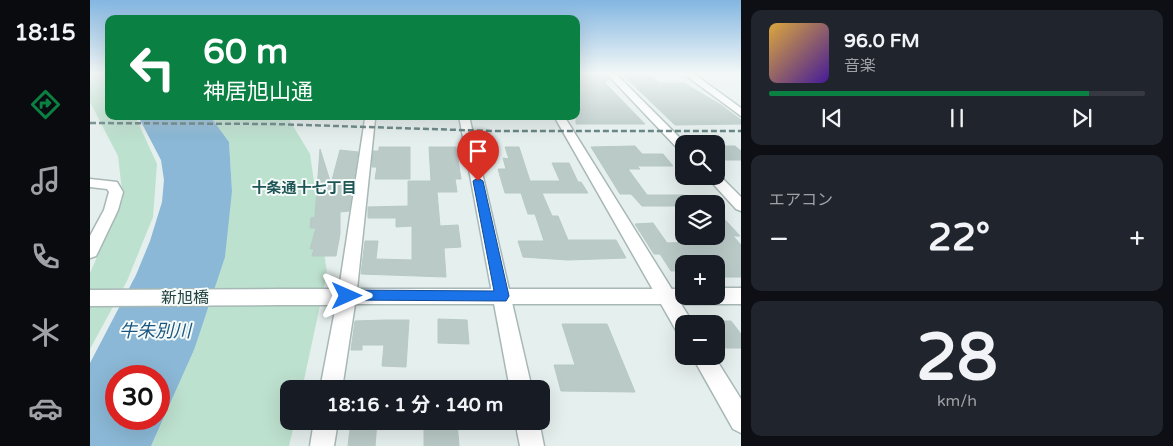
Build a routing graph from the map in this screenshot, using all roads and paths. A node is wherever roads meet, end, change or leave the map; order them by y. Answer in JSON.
{"nodes":[{"id":1,"x":632,"y":95,"type":"edge"},
{"id":2,"x":716,"y":95,"type":"edge"},
{"id":3,"x":740,"y":113,"type":"edge"},
{"id":4,"x":370,"y":120,"type":"edge"},
{"id":5,"x":465,"y":120,"type":"edge"},
{"id":6,"x":561,"y":120,"type":"edge"},
{"id":7,"x":675,"y":139,"type":"edge"},
{"id":8,"x":90,"y":183,"type":"edge"},
{"id":9,"x":720,"y":185,"type":"edge"},
{"id":10,"x":740,"y":206,"type":"edge"},
{"id":11,"x":90,"y":252,"type":"edge"},
{"id":12,"x":347,"y":296,"type":"junction"},
{"id":13,"x":502,"y":296,"type":"junction"},
{"id":14,"x":666,"y":296,"type":"junction"},
{"id":15,"x":740,"y":296,"type":"edge"},
{"id":16,"x":90,"y":298,"type":"edge"},
{"id":17,"x":677,"y":315,"type":"edge"},
{"id":18,"x":707,"y":365,"type":"edge"},
{"id":19,"x":333,"y":380,"type":"edge"},
{"id":20,"x":519,"y":380,"type":"edge"},
{"id":21,"x":740,"y":421,"type":"edge"},
{"id":22,"x":325,"y":430,"type":"edge"},
{"id":23,"x":529,"y":430,"type":"edge"},
{"id":24,"x":322,"y":446,"type":"edge"},
{"id":25,"x":532,"y":446,"type":"edge"}],
"edges":[{"from":1,"to":7,"type":"street"},
{"from":2,"to":3,"type":"street"},
{"from":4,"to":12,"type":"street"},
{"from":5,"to":13,"type":"street"},
{"from":6,"to":14,"type":"street"},
{"from":8,"to":11,"type":"street"},
{"from":9,"to":10,"type":"street"},
{"from":12,"to":13,"type":"street","name":"新旭橋"},
{"from":12,"to":16,"type":"street","name":"新旭橋"},
{"from":12,"to":19,"type":"street"},
{"from":13,"to":14,"type":"street","name":"新旭橋"},
{"from":13,"to":20,"type":"street"},
{"from":14,"to":15,"type":"street","name":"新旭橋"},
{"from":14,"to":17,"type":"street"},
{"from":18,"to":21,"type":"street"},
{"from":22,"to":24,"type":"street"},
{"from":23,"to":25,"type":"street"}]}
